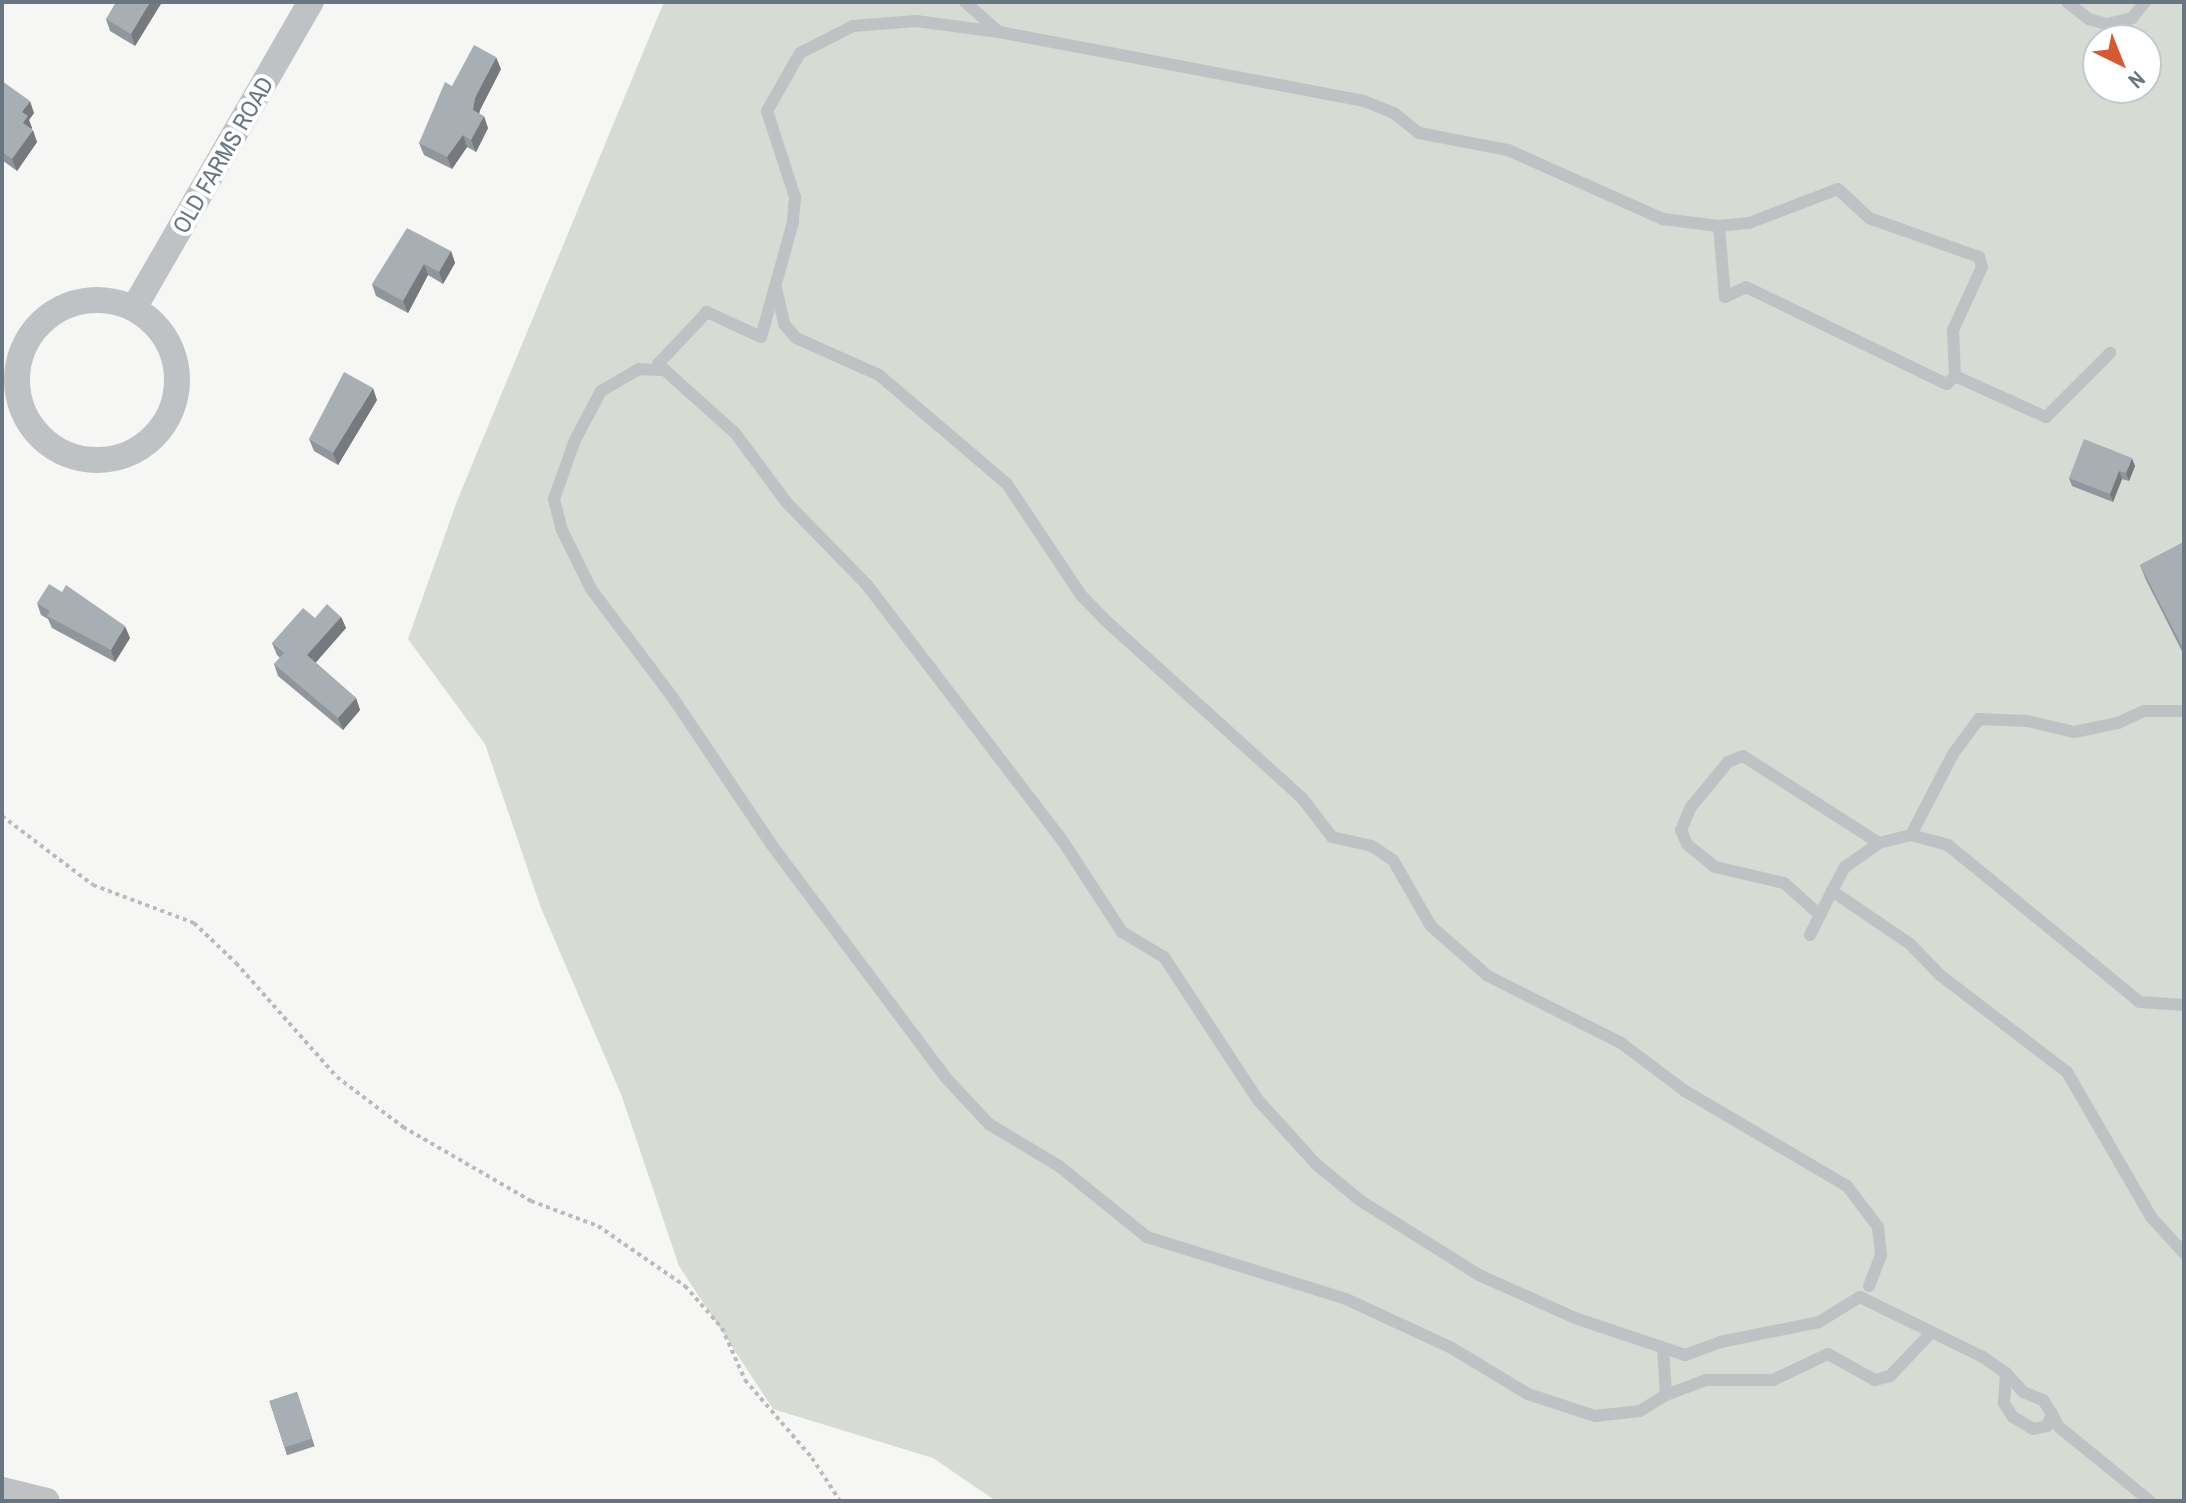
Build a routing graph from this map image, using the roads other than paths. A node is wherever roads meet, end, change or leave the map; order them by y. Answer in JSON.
{"nodes":[{"id":1,"x":311,"y":2,"type":"edge"},
{"id":2,"x":965,"y":2,"type":"edge"},
{"id":3,"x":2067,"y":2,"type":"edge"},
{"id":4,"x":2145,"y":2,"type":"edge"},
{"id":5,"x":999,"y":32,"type":"junction"},
{"id":6,"x":1719,"y":226,"type":"junction"},
{"id":7,"x":776,"y":285,"type":"junction"},
{"id":8,"x":134,"y":308,"type":"junction"},
{"id":9,"x":2110,"y":353,"type":"dead end"},
{"id":10,"x":663,"y":370,"type":"junction"},
{"id":11,"x":1955,"y":376,"type":"junction"},
{"id":12,"x":2184,"y":711,"type":"edge"},
{"id":13,"x":1911,"y":835,"type":"junction"},
{"id":14,"x":1879,"y":843,"type":"junction"},
{"id":15,"x":1832,"y":891,"type":"junction"},
{"id":16,"x":1820,"y":915,"type":"junction"},
{"id":17,"x":1810,"y":935,"type":"dead end"},
{"id":18,"x":2184,"y":1005,"type":"edge"},
{"id":19,"x":2184,"y":1253,"type":"edge"},
{"id":20,"x":1869,"y":1286,"type":"dead end"},
{"id":21,"x":1929,"y":1335,"type":"junction"},
{"id":22,"x":1663,"y":1348,"type":"junction"},
{"id":23,"x":2006,"y":1373,"type":"junction"},
{"id":24,"x":1666,"y":1395,"type":"junction"},
{"id":25,"x":2052,"y":1414,"type":"junction"},
{"id":26,"x":2,"y":1490,"type":"edge"},
{"id":27,"x":47,"y":1501,"type":"edge"},
{"id":28,"x":2150,"y":1501,"type":"edge"}],
"edges":[{"from":1,"to":8,"type":"street","name":"OLD FARMS ROAD"},
{"from":2,"to":5,"type":"lane"},
{"from":3,"to":4,"type":"lane"},
{"from":5,"to":6,"type":"lane"},
{"from":5,"to":7,"type":"lane"},
{"from":6,"to":11,"type":"lane"},
{"from":6,"to":11,"type":"lane"},
{"from":7,"to":10,"type":"lane"},
{"from":7,"to":20,"type":"lane"},
{"from":8,"to":8,"type":"street"},
{"from":9,"to":11,"type":"lane"},
{"from":10,"to":22,"type":"lane"},
{"from":10,"to":24,"type":"lane"},
{"from":12,"to":13,"type":"lane"},
{"from":13,"to":14,"type":"lane"},
{"from":13,"to":18,"type":"lane"},
{"from":14,"to":15,"type":"lane"},
{"from":14,"to":16,"type":"lane"},
{"from":15,"to":16,"type":"lane"},
{"from":15,"to":19,"type":"lane"},
{"from":16,"to":17,"type":"lane"},
{"from":21,"to":22,"type":"lane"},
{"from":21,"to":23,"type":"lane"},
{"from":21,"to":24,"type":"lane"},
{"from":22,"to":24,"type":"lane"},
{"from":23,"to":25,"type":"lane"},
{"from":23,"to":25,"type":"lane"},
{"from":25,"to":28,"type":"lane"},
{"from":26,"to":27,"type":"street"}]}
